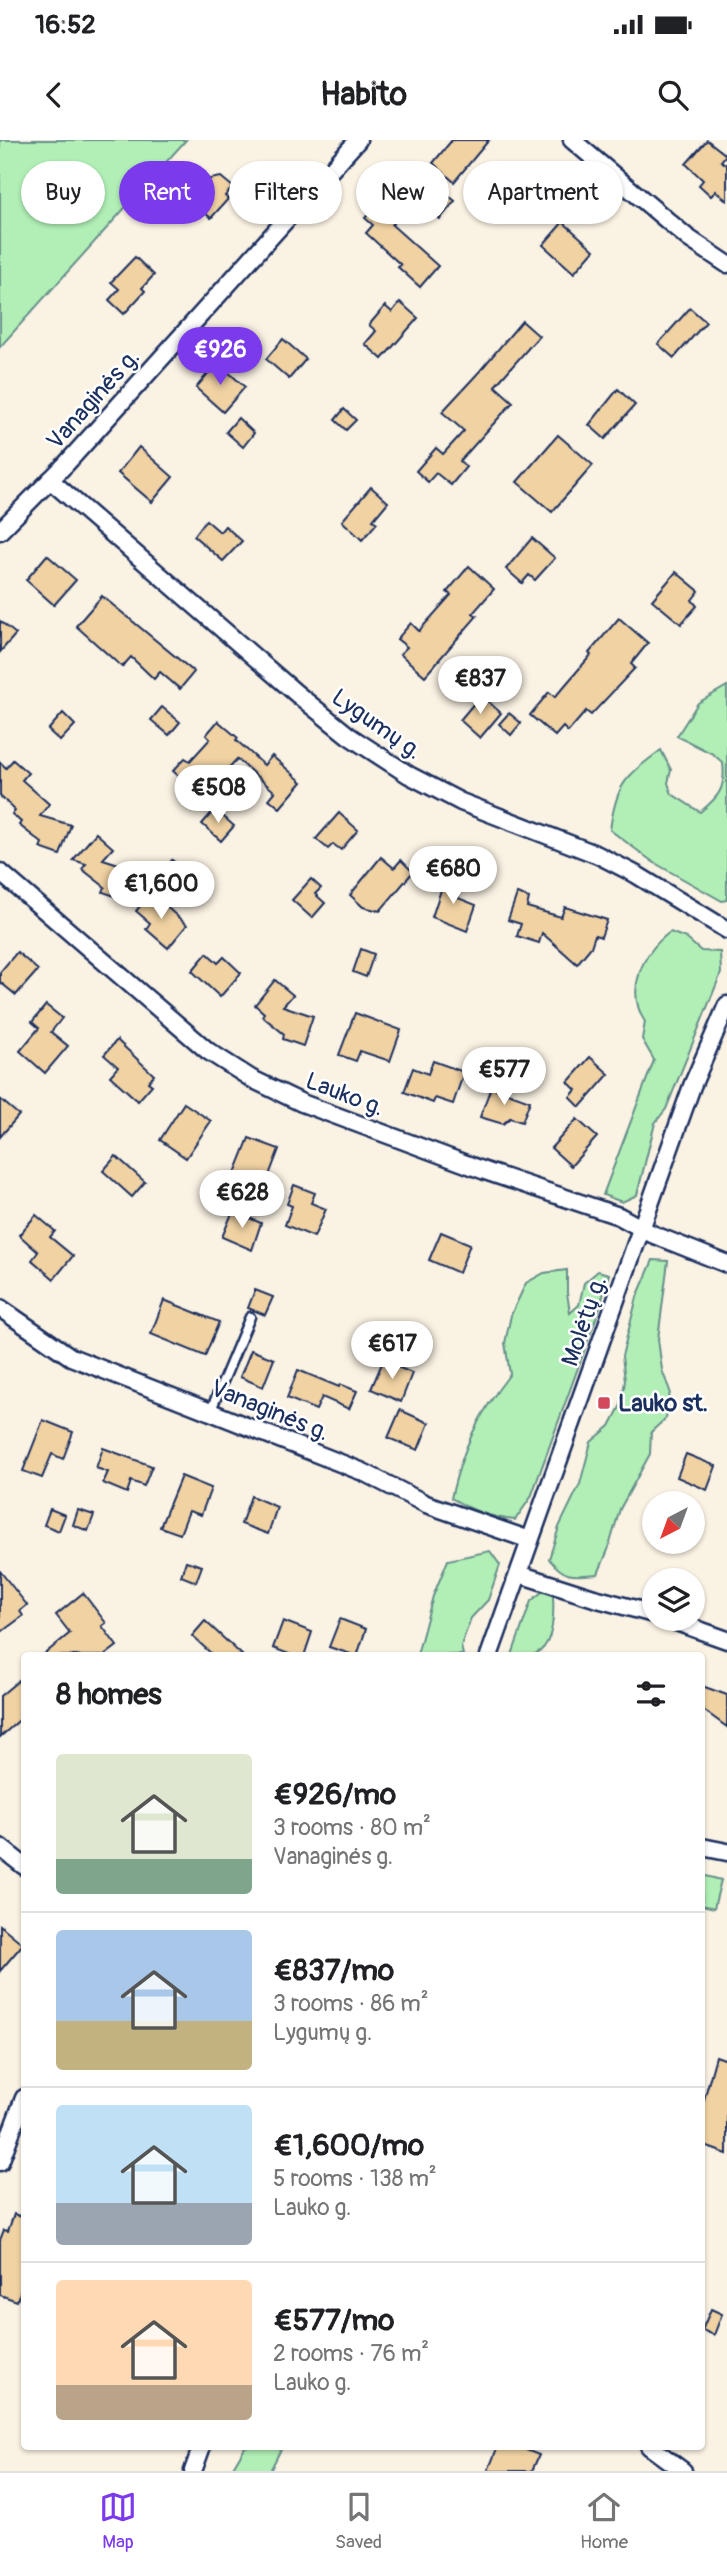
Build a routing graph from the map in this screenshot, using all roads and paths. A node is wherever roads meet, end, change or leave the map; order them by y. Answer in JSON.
{"nodes":[{"id":1,"x":358,"y":140,"type":"edge"},
{"id":2,"x":572,"y":140,"type":"edge"},
{"id":3,"x":727,"y":264,"type":"edge"},
{"id":4,"x":50,"y":480,"type":"junction"},
{"id":5,"x":0,"y":531,"type":"edge"},
{"id":6,"x":0,"y":872,"type":"edge"},
{"id":7,"x":727,"y":930,"type":"edge"},
{"id":8,"x":727,"y":1004,"type":"edge"},
{"id":9,"x":642,"y":1227,"type":"junction"},
{"id":10,"x":727,"y":1264,"type":"edge"},
{"id":11,"x":0,"y":1308,"type":"edge"},
{"id":12,"x":250,"y":1317,"type":"dead end"},
{"id":13,"x":211,"y":1410,"type":"junction"},
{"id":14,"x":530,"y":1540,"type":"junction"},
{"id":15,"x":519,"y":1574,"type":"junction"},
{"id":16,"x":642,"y":1611,"type":"edge"},
{"id":17,"x":702,"y":1631,"type":"edge"},
{"id":18,"x":727,"y":1640,"type":"edge"},
{"id":19,"x":490,"y":1652,"type":"edge"},
{"id":20,"x":0,"y":1847,"type":"edge"},
{"id":21,"x":705,"y":1848,"type":"edge"},
{"id":22,"x":727,"y":1852,"type":"edge"},
{"id":23,"x":21,"y":1864,"type":"edge"},
{"id":24,"x":21,"y":2106,"type":"edge"},
{"id":25,"x":0,"y":2162,"type":"edge"},
{"id":26,"x":201,"y":2450,"type":"edge"},
{"id":27,"x":654,"y":2450,"type":"edge"},
{"id":28,"x":193,"y":2471,"type":"edge"},
{"id":29,"x":682,"y":2471,"type":"edge"}],
"edges":[{"from":1,"to":4,"type":"street","name":"Vanaginės g."},
{"from":2,"to":3,"type":"street"},
{"from":4,"to":5,"type":"street","name":"Vanaginės g."},
{"from":4,"to":7,"type":"street","name":"Lygumų g."},
{"from":6,"to":9,"type":"street","name":"Lauko g."},
{"from":8,"to":9,"type":"street","name":"Molėtų g."},
{"from":9,"to":10,"type":"street","name":"Lauko g."},
{"from":9,"to":14,"type":"street","name":"Molėtų g."},
{"from":11,"to":13,"type":"street","name":"Vanaginės g."},
{"from":12,"to":13,"type":"lane"},
{"from":13,"to":14,"type":"street","name":"Vanaginės g."},
{"from":14,"to":15,"type":"street","name":"Molėtų g."},
{"from":15,"to":16,"type":"street"},
{"from":15,"to":19,"type":"street","name":"Molėtų g."},
{"from":17,"to":18,"type":"street"},
{"from":20,"to":23,"type":"street"},
{"from":21,"to":22,"type":"street"},
{"from":24,"to":25,"type":"street"},
{"from":26,"to":28,"type":"street"},
{"from":27,"to":29,"type":"street"}]}
